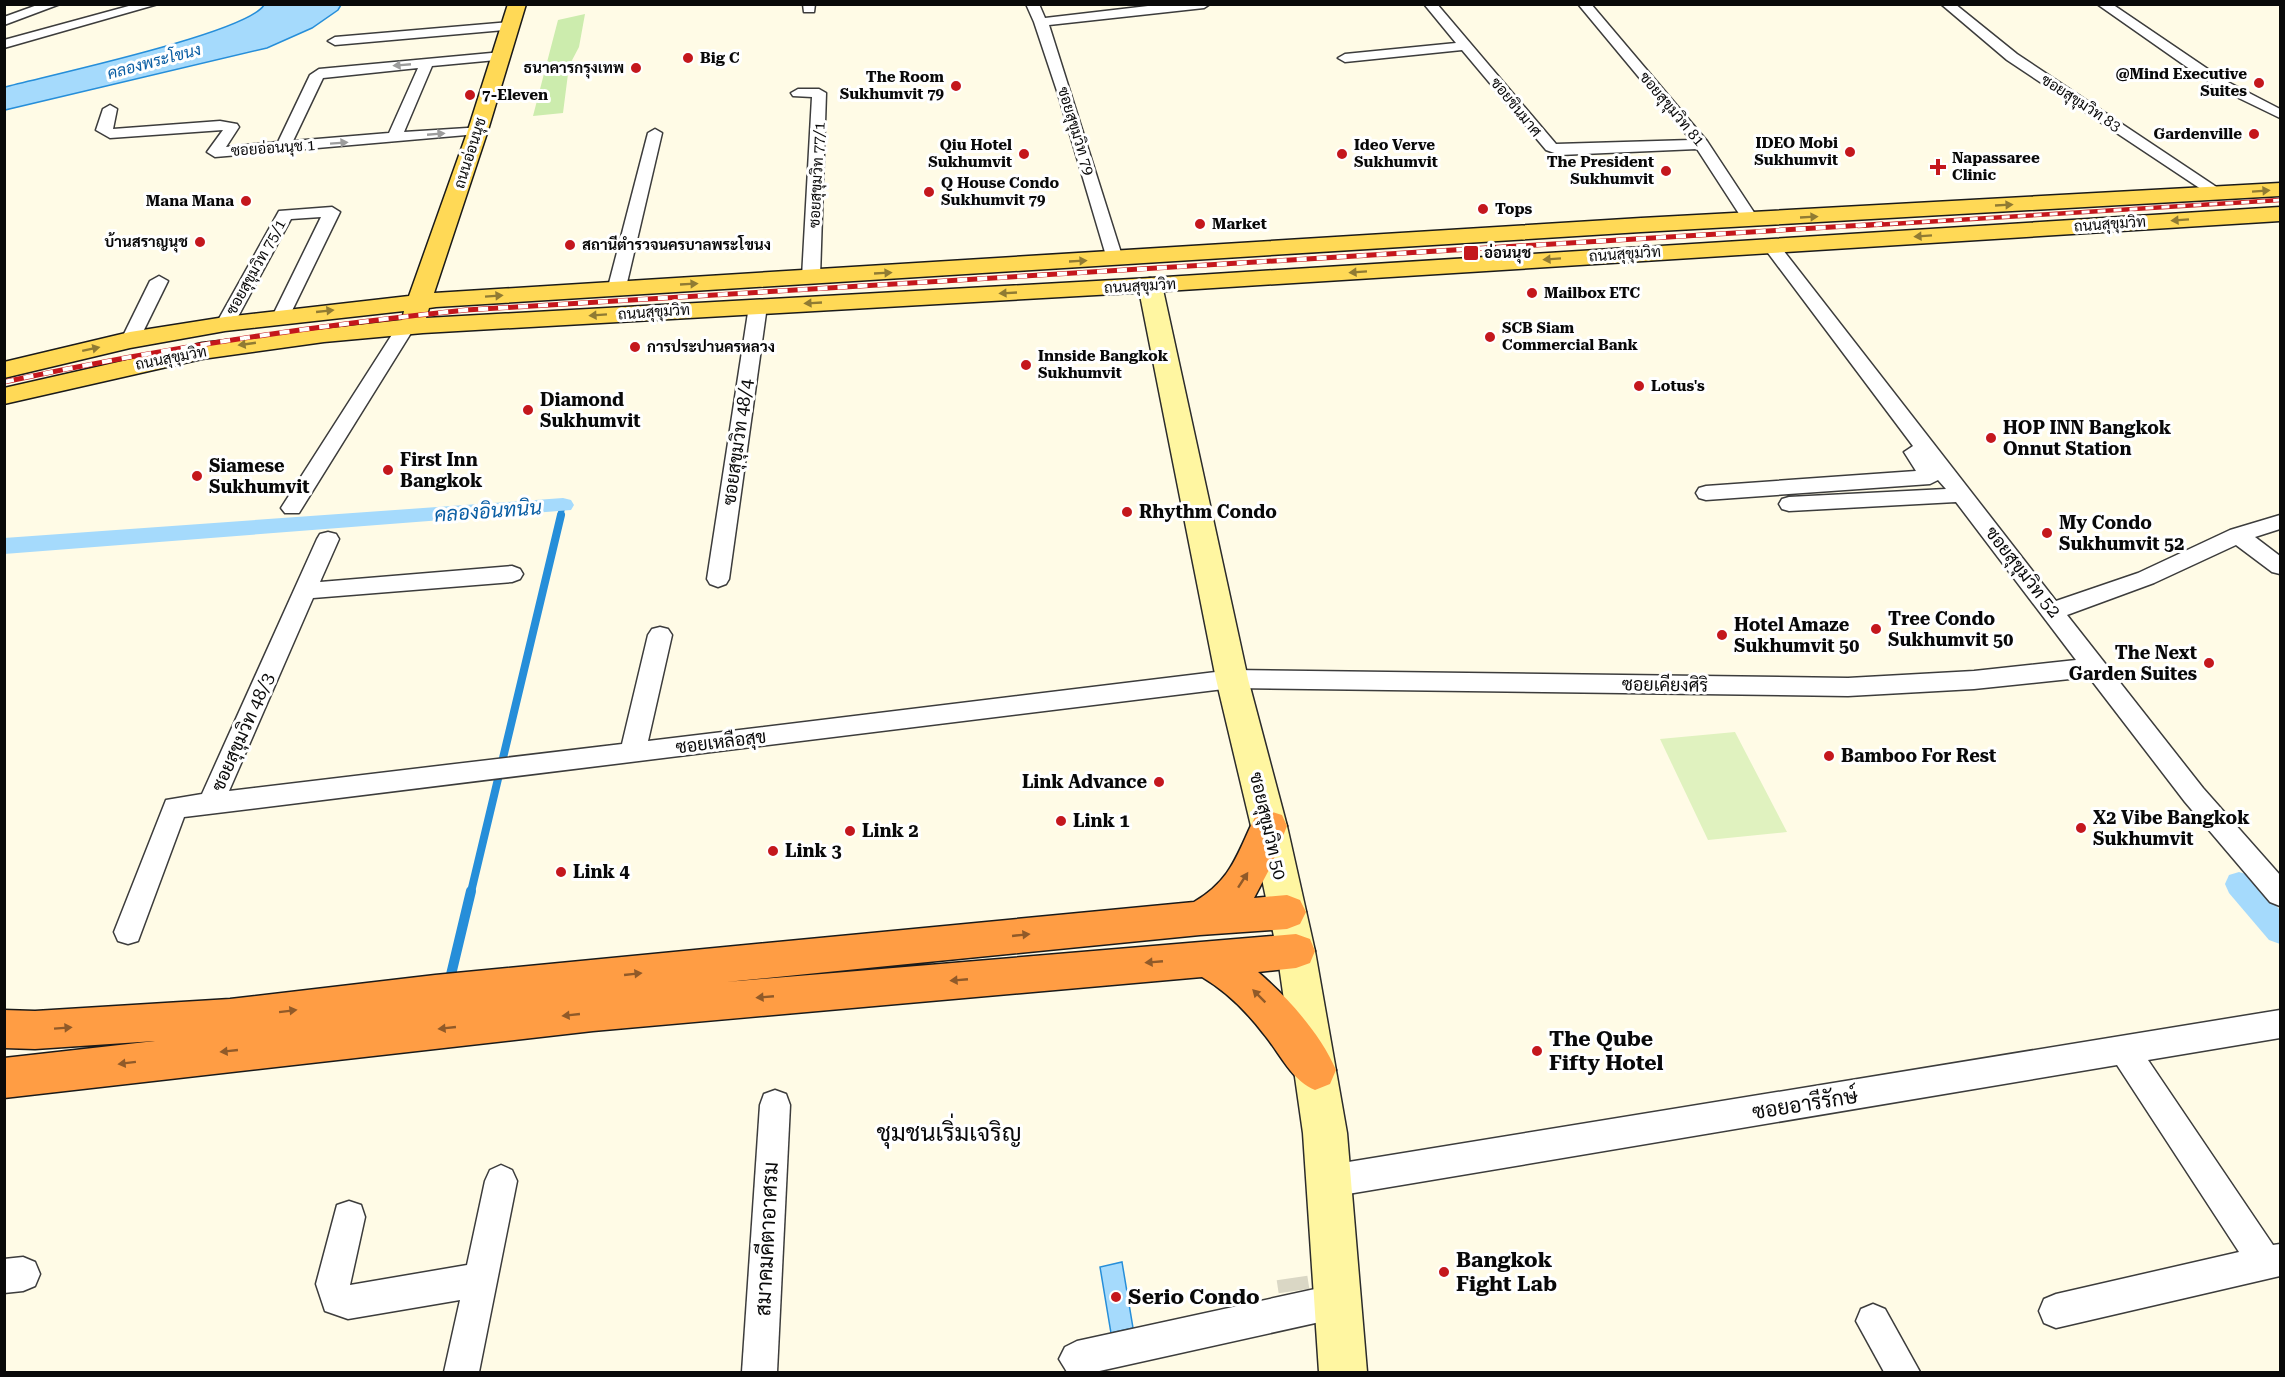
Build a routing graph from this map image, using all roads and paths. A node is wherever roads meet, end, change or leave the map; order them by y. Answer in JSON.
{"nodes":[{"id":1,"x":54,"y":4,"type":"edge"},
{"id":2,"x":152,"y":4,"type":"edge"},
{"id":3,"x":1032,"y":4,"type":"edge"},
{"id":4,"x":1204,"y":4,"type":"edge"},
{"id":5,"x":1430,"y":4,"type":"edge"},
{"id":6,"x":1584,"y":4,"type":"edge"},
{"id":7,"x":1947,"y":4,"type":"edge"},
{"id":8,"x":2103,"y":4,"type":"edge"},
{"id":9,"x":520,"y":11,"type":"edge"},
{"id":10,"x":4,"y":21,"type":"edge"},
{"id":11,"x":1041,"y":22,"type":"junction"},
{"id":12,"x":335,"y":41,"type":"dead end"},
{"id":13,"x":4,"y":45,"type":"edge"},
{"id":14,"x":1466,"y":46,"type":"junction"},
{"id":15,"x":502,"y":56,"type":"junction"},
{"id":16,"x":1346,"y":57,"type":"dead end"},
{"id":17,"x":427,"y":63,"type":"junction"},
{"id":18,"x":798,"y":93,"type":"dead end"},
{"id":19,"x":110,"y":109,"type":"dead end"},
{"id":20,"x":2280,"y":114,"type":"edge"},
{"id":21,"x":478,"y":130,"type":"junction"},
{"id":22,"x":655,"y":132,"type":"dead end"},
{"id":23,"x":394,"y":138,"type":"junction"},
{"id":24,"x":1702,"y":144,"type":"junction"},
{"id":25,"x":283,"y":147,"type":"junction"},
{"id":26,"x":2280,"y":190,"type":"edge"},
{"id":27,"x":2219,"y":194,"type":"junction"},
{"id":28,"x":2280,"y":214,"type":"edge"},
{"id":29,"x":1750,"y":220,"type":"junction"},
{"id":30,"x":1770,"y":245,"type":"junction"},
{"id":31,"x":1115,"y":259,"type":"junction"},
{"id":32,"x":811,"y":277,"type":"junction"},
{"id":33,"x":159,"y":281,"type":"dead end"},
{"id":34,"x":1150,"y":285,"type":"junction"},
{"id":35,"x":617,"y":287,"type":"junction"},
{"id":36,"x":428,"y":301,"type":"junction"},
{"id":37,"x":758,"y":306,"type":"junction"},
{"id":38,"x":282,"y":315,"type":"junction"},
{"id":39,"x":225,"y":324,"type":"junction"},
{"id":40,"x":411,"y":327,"type":"junction"},
{"id":41,"x":130,"y":340,"type":"junction"},
{"id":42,"x":4,"y":368,"type":"edge"},
{"id":43,"x":4,"y":398,"type":"edge"},
{"id":44,"x":1910,"y":445,"type":"dead end"},
{"id":45,"x":1707,"y":493,"type":"dead end"},
{"id":46,"x":1963,"y":495,"type":"junction"},
{"id":47,"x":1789,"y":504,"type":"dead end"},
{"id":48,"x":292,"y":508,"type":"dead end"},
{"id":49,"x":2280,"y":522,"type":"edge"},
{"id":50,"x":2238,"y":536,"type":"junction"},
{"id":51,"x":328,"y":539,"type":"dead end"},
{"id":52,"x":2280,"y":567,"type":"edge"},
{"id":53,"x":512,"y":574,"type":"dead end"},
{"id":54,"x":718,"y":579,"type":"dead end"},
{"id":55,"x":307,"y":591,"type":"junction"},
{"id":56,"x":2053,"y":611,"type":"junction"},
{"id":57,"x":660,"y":636,"type":"dead end"},
{"id":58,"x":2097,"y":667,"type":"junction"},
{"id":59,"x":1232,"y":679,"type":"junction"},
{"id":60,"x":633,"y":752,"type":"junction"},
{"id":61,"x":210,"y":804,"type":"junction"},
{"id":62,"x":1269,"y":826,"type":"junction"},
{"id":63,"x":2280,"y":894,"type":"edge"},
{"id":64,"x":1287,"y":912,"type":"junction"},
{"id":65,"x":1200,"y":918,"type":"junction"},
{"id":66,"x":128,"y":932,"type":"dead end"},
{"id":67,"x":1218,"y":965,"type":"junction"},
{"id":68,"x":1296,"y":991,"type":"junction"},
{"id":69,"x":508,"y":1004,"type":"junction"},
{"id":70,"x":2280,"y":1024,"type":"edge"},
{"id":71,"x":4,"y":1029,"type":"edge"},
{"id":72,"x":2125,"y":1051,"type":"junction"},
{"id":73,"x":1315,"y":1070,"type":"joint"},
{"id":74,"x":4,"y":1078,"type":"edge"},
{"id":75,"x":775,"y":1105,"type":"dead end"},
{"id":76,"x":501,"y":1181,"type":"dead end"},
{"id":77,"x":1330,"y":1181,"type":"junction"},
{"id":78,"x":349,"y":1217,"type":"dead end"},
{"id":79,"x":2273,"y":1261,"type":"edge"},
{"id":80,"x":481,"y":1280,"type":"junction"},
{"id":81,"x":1310,"y":1300,"type":"junction"},
{"id":82,"x":2056,"y":1311,"type":"dead end"},
{"id":83,"x":1873,"y":1322,"type":"dead end"},
{"id":84,"x":1077,"y":1359,"type":"dead end"},
{"id":85,"x":462,"y":1372,"type":"edge"},
{"id":86,"x":759,"y":1372,"type":"edge"},
{"id":87,"x":1343,"y":1372,"type":"edge"},
{"id":88,"x":1903,"y":1372,"type":"edge"}],
"edges":[{"from":1,"to":10,"type":"street"},
{"from":2,"to":13,"type":"street"},
{"from":3,"to":11,"type":"street","name":"ซอยสุขุมวิท 79"},
{"from":4,"to":11,"type":"street"},
{"from":5,"to":14,"type":"street","name":"ซอยชินมาศ"},
{"from":6,"to":24,"type":"street","name":"ซอยสุขุมวิท 81"},
{"from":7,"to":27,"type":"street","name":"ซอยสุขุมวิท 83"},
{"from":8,"to":20,"type":"street"},
{"from":9,"to":12,"type":"street"},
{"from":9,"to":15,"type":"main road","name":"ถนนอ่อนนุช"},
{"from":9,"to":36,"type":"main road","name":"ถนนอ่อนนุช"},
{"from":11,"to":31,"type":"street","name":"ซอยสุขุมวิท 79"},
{"from":14,"to":16,"type":"street"},
{"from":14,"to":24,"type":"street","name":"ซอยชินมาศ"},
{"from":15,"to":17,"type":"street"},
{"from":15,"to":21,"type":"main road","name":"ถนนอ่อนนุช"},
{"from":17,"to":23,"type":"street"},
{"from":17,"to":25,"type":"street","one_way":true},
{"from":18,"to":32,"type":"street","name":"ซอยสุขุมวิท 77/1"},
{"from":19,"to":25,"type":"street","name":"ซอยอ่อนนุช 1"},
{"from":23,"to":21,"type":"street","name":"ซอยอ่อนนุช 1","one_way":true},
{"from":21,"to":36,"type":"main road","name":"ถนนอ่อนนุช"},
{"from":22,"to":35,"type":"street"},
{"from":25,"to":23,"type":"street","name":"ซอยอ่อนนุช 1","one_way":true},
{"from":24,"to":29,"type":"street","name":"ซอยสุขุมวิท 81"},
{"from":27,"to":26,"type":"main road","name":"ถนนสุขุมวิท","one_way":true},
{"from":29,"to":27,"type":"main road","name":"ถนนสุขุมวิท","one_way":true},
{"from":28,"to":30,"type":"main road","name":"ถนนสุขุมวิท","one_way":true},
{"from":29,"to":30,"type":"main road"},
{"from":29,"to":31,"type":"main road","name":"ถนนสุขุมวิท"},
{"from":30,"to":34,"type":"main road","name":"ถนนสุขุมวิท","one_way":true},
{"from":30,"to":46,"type":"street","name":"ซอยสุขุมวิท 52"},
{"from":32,"to":31,"type":"main road","name":"ถนนสุขุมวิท","one_way":true},
{"from":35,"to":32,"type":"main road","name":"ถนนสุขุมวิท","one_way":true},
{"from":33,"to":41,"type":"street"},
{"from":34,"to":37,"type":"main road","name":"ถนนสุขุมวิท","one_way":true},
{"from":34,"to":59,"type":"street","name":"ซอยสุขุมวิท 50"},
{"from":36,"to":35,"type":"main road","name":"ถนนสุขุมวิท","one_way":true},
{"from":38,"to":36,"type":"main road","name":"ถนนสุขุมวิท","one_way":true},
{"from":36,"to":40,"type":"main road"},
{"from":37,"to":40,"type":"main road","name":"ถนนสุขุมวิท","one_way":true},
{"from":37,"to":54,"type":"street","name":"ซอยสุขุมวิท 48/4"},
{"from":38,"to":39,"type":"main road","name":"ถนนสุขุมวิท"},
{"from":38,"to":39,"type":"street","name":"ซอยสุขุมวิท 75/1"},
{"from":39,"to":41,"type":"main road","name":"ถนนสุขุมวิท"},
{"from":40,"to":43,"type":"main road","name":"ถนนสุขุมวิท","one_way":true},
{"from":40,"to":48,"type":"street"},
{"from":42,"to":41,"type":"main road","name":"ถนนสุขุมวิท","one_way":true},
{"from":44,"to":45,"type":"street"},
{"from":46,"to":47,"type":"street"},
{"from":46,"to":56,"type":"street","name":"ซอยสุขุมวิท 52"},
{"from":49,"to":50,"type":"street"},
{"from":50,"to":52,"type":"street"},
{"from":50,"to":56,"type":"street"},
{"from":51,"to":55,"type":"street","name":"ซอยสุขุมวิท 48/3"},
{"from":53,"to":55,"type":"street"},
{"from":55,"to":61,"type":"street","name":"ซอยสุขุมวิท 48/3"},
{"from":56,"to":58,"type":"street","name":"ซอยสุขุมวิท 52"},
{"from":57,"to":60,"type":"street"},
{"from":58,"to":59,"type":"street","name":"ซอยเคียงศิริ"},
{"from":58,"to":63,"type":"street","name":"ซอยสุขุมวิท 52"},
{"from":59,"to":60,"type":"street","name":"ซอยเหลือสุข"},
{"from":59,"to":62,"type":"street","name":"ซอยสุขุมวิท 50"},
{"from":60,"to":61,"type":"street","name":"ซอยเหลือสุข"},
{"from":61,"to":66,"type":"street","name":"ซอยสุขุมวิท 48/3"},
{"from":62,"to":64,"type":"street","name":"ซอยสุขุมวิท 50"},
{"from":65,"to":62,"type":"highway","one_way":true},
{"from":64,"to":65,"type":"highway"},
{"from":64,"to":68,"type":"street","name":"ซอยสุขุมวิท 50"},
{"from":69,"to":65,"type":"highway","one_way":true},
{"from":67,"to":68,"type":"highway"},
{"from":68,"to":67,"type":"highway","one_way":true},
{"from":67,"to":69,"type":"highway","one_way":true},
{"from":68,"to":73,"type":"highway"},
{"from":71,"to":69,"type":"highway","one_way":true},
{"from":69,"to":74,"type":"highway","one_way":true},
{"from":70,"to":72,"type":"street","name":"ซอยอารีรักษ์"},
{"from":72,"to":77,"type":"street","name":"ซอยอารีรักษ์"},
{"from":72,"to":79,"type":"street"},
{"from":73,"to":77,"type":"street"},
{"from":75,"to":86,"type":"street","name":"สมาคมคีตาอาศรม"},
{"from":76,"to":80,"type":"street"},
{"from":77,"to":81,"type":"street"},
{"from":78,"to":80,"type":"street"},
{"from":79,"to":82,"type":"street"},
{"from":80,"to":85,"type":"street"},
{"from":81,"to":84,"type":"street"},
{"from":81,"to":87,"type":"street"},
{"from":83,"to":88,"type":"street"}]}
